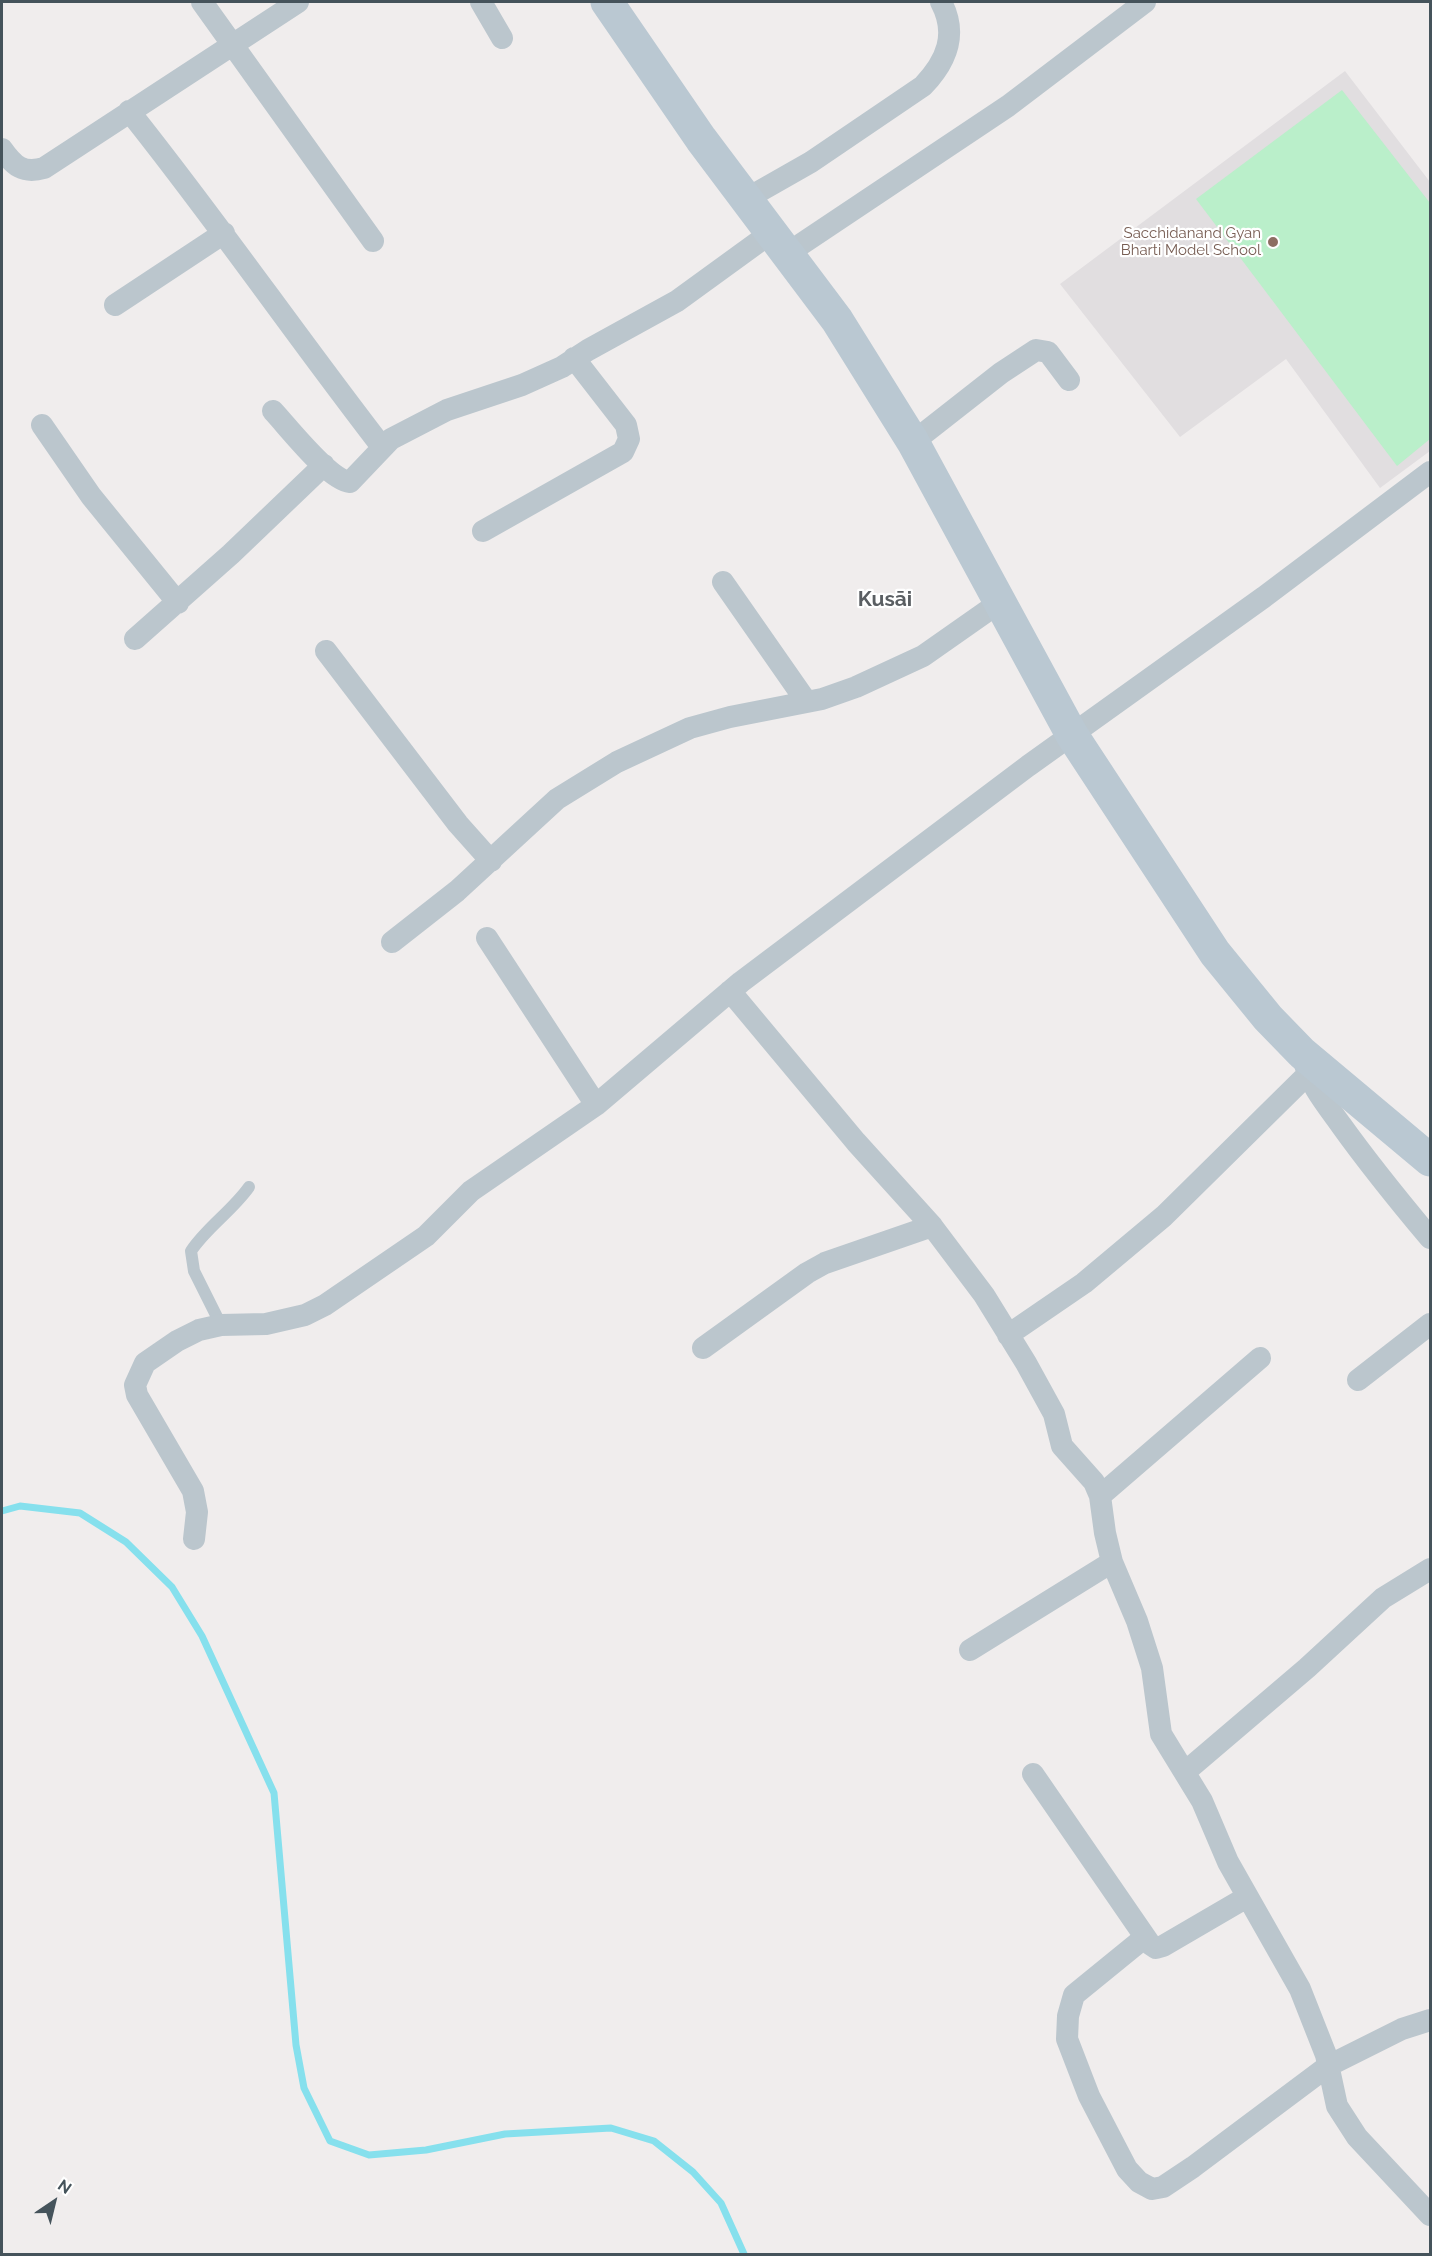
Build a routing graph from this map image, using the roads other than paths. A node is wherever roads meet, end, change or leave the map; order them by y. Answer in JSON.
{"nodes":[{"id":1,"x":202,"y":2,"type":"edge"},
{"id":2,"x":298,"y":2,"type":"edge"},
{"id":3,"x":481,"y":2,"type":"edge"},
{"id":4,"x":607,"y":2,"type":"edge"},
{"id":5,"x":941,"y":2,"type":"edge"},
{"id":6,"x":1142,"y":3,"type":"edge"},
{"id":7,"x":502,"y":38,"type":"dead end"},
{"id":8,"x":234,"y":45,"type":"junction"},
{"id":9,"x":129,"y":111,"type":"junction"},
{"id":10,"x":2,"y":149,"type":"edge"},
{"id":11,"x":746,"y":199,"type":"junction"},
{"id":12,"x":224,"y":233,"type":"junction"},
{"id":13,"x":373,"y":241,"type":"dead end"},
{"id":14,"x":780,"y":243,"type":"junction"},
{"id":15,"x":115,"y":305,"type":"dead end"},
{"id":16,"x":574,"y":358,"type":"junction"},
{"id":17,"x":1069,"y":380,"type":"dead end"},
{"id":18,"x":273,"y":411,"type":"dead end"},
{"id":19,"x":42,"y":425,"type":"dead end"},
{"id":20,"x":913,"y":442,"type":"junction"},
{"id":21,"x":382,"y":447,"type":"junction"},
{"id":22,"x":324,"y":465,"type":"junction"},
{"id":23,"x":1431,"y":472,"type":"edge"},
{"id":24,"x":483,"y":531,"type":"dead end"},
{"id":25,"x":723,"y":582,"type":"dead end"},
{"id":26,"x":1000,"y":602,"type":"junction"},
{"id":27,"x":178,"y":603,"type":"junction"},
{"id":28,"x":135,"y":639,"type":"dead end"},
{"id":29,"x":326,"y":651,"type":"dead end"},
{"id":30,"x":806,"y":701,"type":"junction"},
{"id":31,"x":1072,"y":735,"type":"junction"},
{"id":32,"x":491,"y":861,"type":"junction"},
{"id":33,"x":487,"y":938,"type":"dead end"},
{"id":34,"x":392,"y":942,"type":"dead end"},
{"id":35,"x":730,"y":991,"type":"junction"},
{"id":36,"x":1304,"y":1064,"type":"junction"},
{"id":37,"x":596,"y":1105,"type":"junction"},
{"id":38,"x":1431,"y":1160,"type":"edge"},
{"id":39,"x":249,"y":1187,"type":"dead end"},
{"id":40,"x":932,"y":1226,"type":"junction"},
{"id":41,"x":1431,"y":1238,"type":"edge"},
{"id":42,"x":1431,"y":1324,"type":"edge"},
{"id":43,"x":221,"y":1325,"type":"junction"},
{"id":44,"x":1008,"y":1335,"type":"junction"},
{"id":45,"x":703,"y":1348,"type":"dead end"},
{"id":46,"x":1260,"y":1358,"type":"dead end"},
{"id":47,"x":1358,"y":1380,"type":"dead end"},
{"id":48,"x":1100,"y":1496,"type":"junction"},
{"id":49,"x":194,"y":1539,"type":"dead end"},
{"id":50,"x":1112,"y":1562,"type":"junction"},
{"id":51,"x":1431,"y":1569,"type":"edge"},
{"id":52,"x":970,"y":1650,"type":"dead end"},
{"id":53,"x":1185,"y":1772,"type":"junction"},
{"id":54,"x":1033,"y":1774,"type":"dead end"},
{"id":55,"x":1247,"y":1897,"type":"junction"},
{"id":56,"x":1144,"y":1938,"type":"junction"},
{"id":57,"x":1431,"y":2020,"type":"edge"},
{"id":58,"x":1328,"y":2066,"type":"junction"},
{"id":59,"x":1431,"y":2215,"type":"edge"}],
"edges":[{"from":1,"to":8,"type":"street"},
{"from":2,"to":8,"type":"street"},
{"from":3,"to":7,"type":"street"},
{"from":4,"to":11,"type":"main road"},
{"from":5,"to":11,"type":"street"},
{"from":6,"to":14,"type":"street"},
{"from":8,"to":9,"type":"street"},
{"from":8,"to":13,"type":"street"},
{"from":9,"to":10,"type":"street"},
{"from":9,"to":12,"type":"street"},
{"from":11,"to":14,"type":"main road"},
{"from":12,"to":15,"type":"street"},
{"from":12,"to":21,"type":"street"},
{"from":14,"to":16,"type":"street"},
{"from":14,"to":20,"type":"main road"},
{"from":16,"to":21,"type":"street"},
{"from":16,"to":24,"type":"street"},
{"from":17,"to":20,"type":"street"},
{"from":18,"to":22,"type":"street"},
{"from":19,"to":27,"type":"street"},
{"from":20,"to":26,"type":"main road"},
{"from":21,"to":22,"type":"street"},
{"from":22,"to":27,"type":"street"},
{"from":23,"to":31,"type":"street"},
{"from":25,"to":30,"type":"street"},
{"from":26,"to":30,"type":"street"},
{"from":26,"to":31,"type":"main road"},
{"from":27,"to":28,"type":"street"},
{"from":29,"to":32,"type":"street"},
{"from":30,"to":32,"type":"street"},
{"from":31,"to":35,"type":"street"},
{"from":31,"to":36,"type":"main road"},
{"from":32,"to":34,"type":"street"},
{"from":33,"to":37,"type":"street"},
{"from":35,"to":37,"type":"street"},
{"from":35,"to":40,"type":"street"},
{"from":36,"to":38,"type":"main road"},
{"from":36,"to":41,"type":"street"},
{"from":36,"to":44,"type":"street"},
{"from":37,"to":43,"type":"street"},
{"from":39,"to":43,"type":"lane"},
{"from":40,"to":44,"type":"street"},
{"from":40,"to":45,"type":"street"},
{"from":42,"to":47,"type":"street"},
{"from":43,"to":49,"type":"street"},
{"from":44,"to":48,"type":"street"},
{"from":46,"to":48,"type":"street"},
{"from":48,"to":50,"type":"street"},
{"from":50,"to":52,"type":"street"},
{"from":50,"to":53,"type":"street"},
{"from":51,"to":53,"type":"street"},
{"from":53,"to":55,"type":"street"},
{"from":54,"to":56,"type":"street"},
{"from":55,"to":56,"type":"street"},
{"from":55,"to":58,"type":"street"},
{"from":56,"to":58,"type":"street"},
{"from":57,"to":58,"type":"street"},
{"from":58,"to":59,"type":"street"}]}
